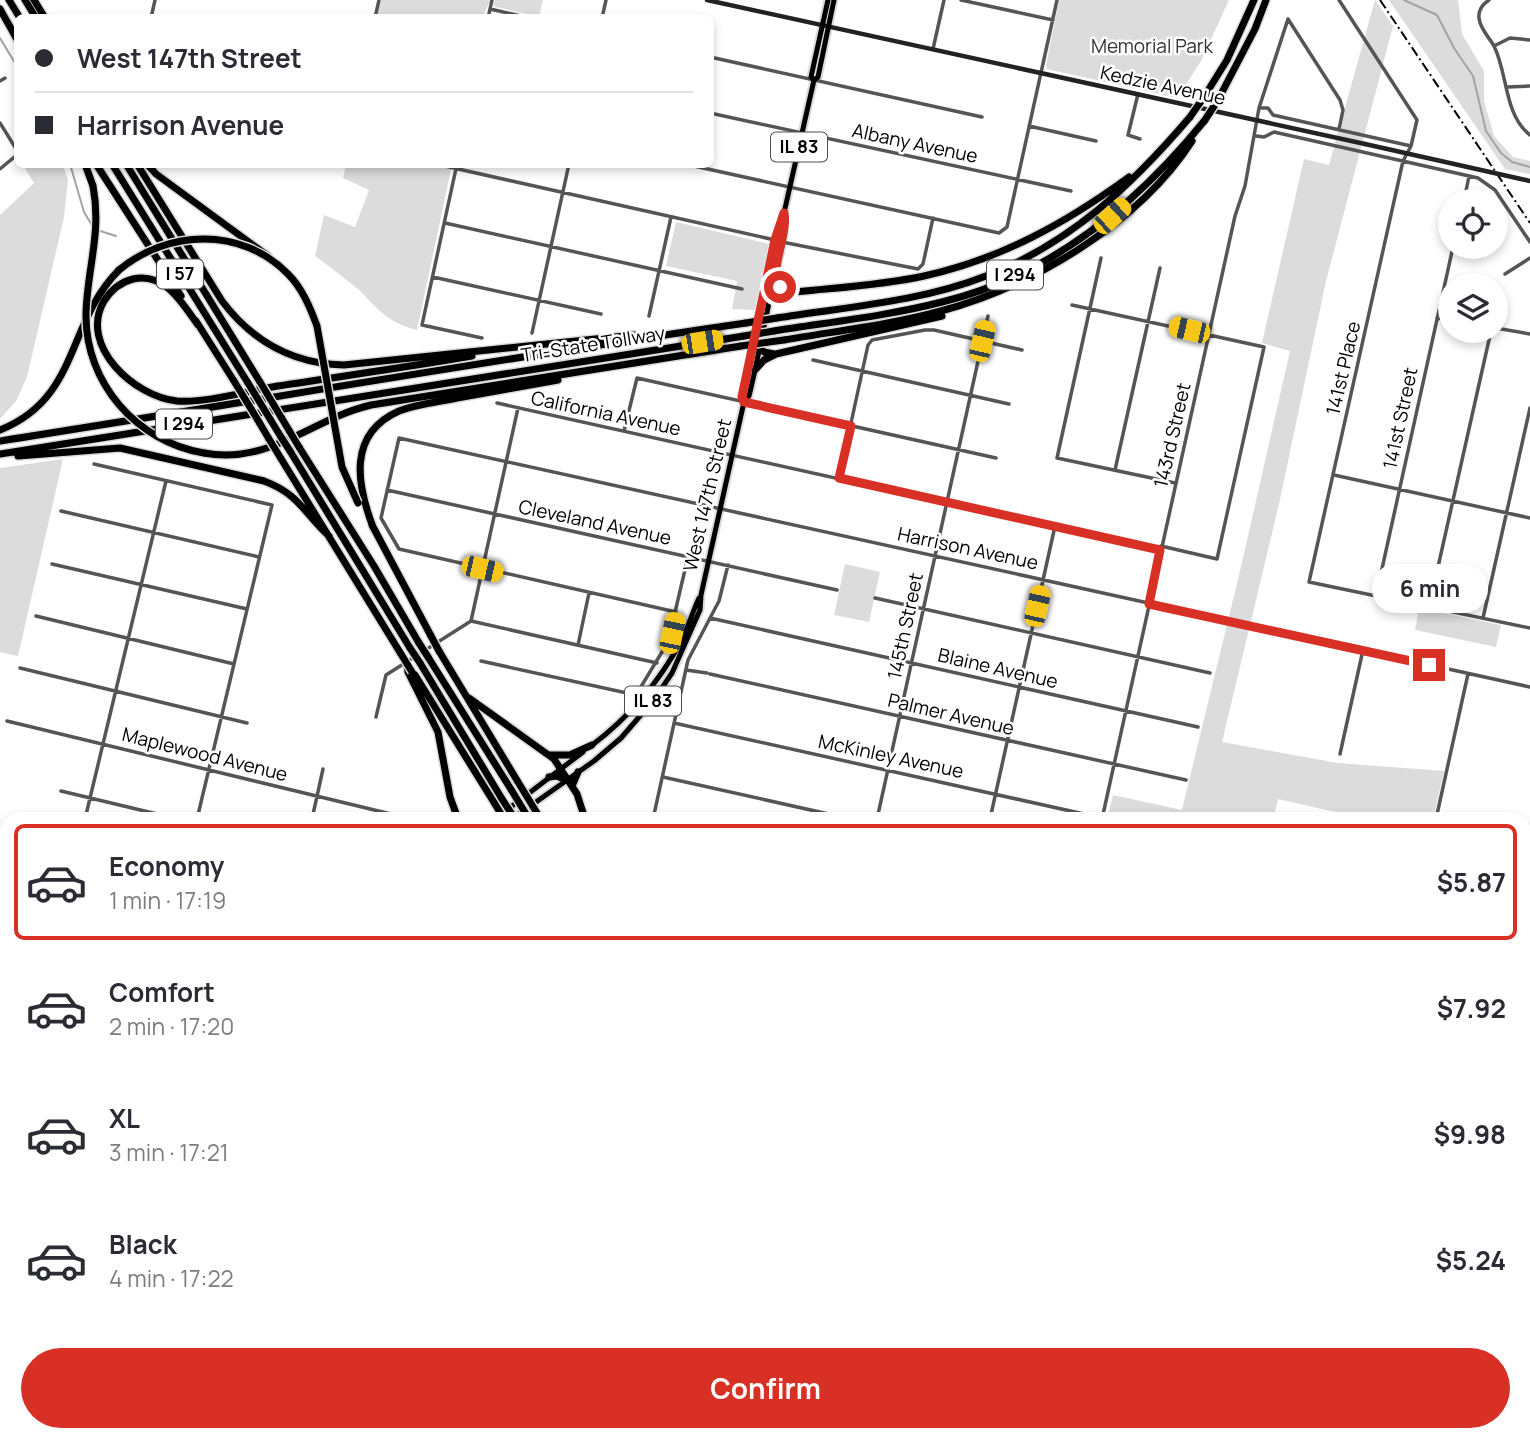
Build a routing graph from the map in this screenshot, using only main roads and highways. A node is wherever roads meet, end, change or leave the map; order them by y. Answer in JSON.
{"nodes":[{"id":1,"x":708,"y":0,"type":"edge"},
{"id":2,"x":828,"y":0,"type":"edge"},
{"id":3,"x":834,"y":0,"type":"edge"},
{"id":4,"x":1254,"y":0,"type":"edge"},
{"id":5,"x":1266,"y":0,"type":"edge"},
{"id":6,"x":0,"y":9,"type":"edge"},
{"id":7,"x":825,"y":26,"type":"junction"},
{"id":8,"x":14,"y":34,"type":"edge"},
{"id":9,"x":1205,"y":120,"type":"junction"},
{"id":10,"x":1155,"y":158,"type":"junction"},
{"id":11,"x":86,"y":168,"type":"edge"},
{"id":12,"x":99,"y":168,"type":"edge"},
{"id":13,"x":114,"y":168,"type":"edge"},
{"id":14,"x":128,"y":168,"type":"edge"},
{"id":15,"x":139,"y":168,"type":"edge"},
{"id":16,"x":151,"y":168,"type":"edge"},
{"id":17,"x":1530,"y":180,"type":"edge"},
{"id":18,"x":784,"y":213,"type":"junction"},
{"id":19,"x":273,"y":261,"type":"junction"},
{"id":20,"x":775,"y":274,"type":"junction"},
{"id":21,"x":793,"y":292,"type":"junction"},
{"id":22,"x":987,"y":296,"type":"junction"},
{"id":23,"x":767,"y":297,"type":"junction"},
{"id":24,"x":198,"y":325,"type":"junction"},
{"id":25,"x":652,"y":335,"type":"junction"},
{"id":26,"x":757,"y":346,"type":"junction"},
{"id":27,"x":504,"y":349,"type":"junction"},
{"id":28,"x":776,"y":354,"type":"junction"},
{"id":29,"x":627,"y":364,"type":"junction"},
{"id":30,"x":755,"y":370,"type":"junction"},
{"id":31,"x":744,"y":402,"type":"junction"},
{"id":32,"x":0,"y":430,"type":"edge"},
{"id":33,"x":0,"y":441,"type":"edge"},
{"id":34,"x":0,"y":456,"type":"edge"},
{"id":35,"x":360,"y":502,"type":"junction"},
{"id":36,"x":329,"y":536,"type":"junction"},
{"id":37,"x":701,"y":596,"type":"junction"},
{"id":38,"x":410,"y":672,"type":"junction"},
{"id":39,"x":469,"y":698,"type":"junction"},
{"id":40,"x":593,"y":745,"type":"junction"},
{"id":41,"x":549,"y":755,"type":"junction"},
{"id":42,"x":560,"y":769,"type":"junction"},
{"id":43,"x":578,"y":772,"type":"joint"},
{"id":44,"x":549,"y":777,"type":"junction"},
{"id":45,"x":569,"y":783,"type":"junction"},
{"id":46,"x":499,"y":801,"type":"junction"},
{"id":47,"x":456,"y":812,"type":"edge"},
{"id":48,"x":502,"y":812,"type":"edge"},
{"id":49,"x":504,"y":812,"type":"edge"},
{"id":50,"x":508,"y":812,"type":"edge"},
{"id":51,"x":524,"y":812,"type":"edge"},
{"id":52,"x":525,"y":812,"type":"edge"},
{"id":53,"x":536,"y":812,"type":"edge"},
{"id":54,"x":581,"y":812,"type":"edge"}],
"edges":[{"from":1,"to":7,"type":"main road","name":"Kedzie Avenue"},
{"from":2,"to":7,"type":"main road","number":"IL 83"},
{"from":3,"to":7,"type":"main road","number":"IL 83"},
{"from":4,"to":10,"type":"highway","name":"Tri-State Tollway","number":"I 294","bridge":true},
{"from":5,"to":9,"type":"highway","name":"Tri-State Tollway","number":"I 294","bridge":true},
{"from":6,"to":8,"type":"highway"},
{"from":7,"to":17,"type":"main road","name":"Kedzie Avenue","bridge":true},
{"from":7,"to":18,"type":"main road","name":"West 147th Street","number":"IL 83"},
{"from":9,"to":22,"type":"highway"},
{"from":9,"to":34,"type":"highway","name":"Tri-State Tollway","number":"I 294","bridge":true},
{"from":10,"to":21,"type":"highway"},
{"from":10,"to":25,"type":"highway","name":"Tri-State Tollway","number":"I 294","bridge":true},
{"from":11,"to":29,"type":"highway","bridge":true},
{"from":12,"to":24,"type":"highway"},
{"from":13,"to":46,"type":"highway","number":"I 57","bridge":true},
{"from":14,"to":52,"type":"highway","number":"I 57","bridge":true},
{"from":15,"to":27,"type":"highway"},
{"from":16,"to":19,"type":"highway","bridge":true},
{"from":18,"to":20,"type":"main road","name":"West 147th Street","number":"IL 83"},
{"from":18,"to":23,"type":"main road","name":"West 147th Street","number":"IL 83"},
{"from":19,"to":32,"type":"highway","bridge":true},
{"from":19,"to":35,"type":"highway","bridge":true},
{"from":20,"to":21,"type":"highway"},
{"from":20,"to":23,"type":"main road","name":"West 147th Street","number":"IL 83"},
{"from":21,"to":23,"type":"highway"},
{"from":22,"to":28,"type":"highway"},
{"from":22,"to":29,"type":"highway","bridge":true},
{"from":23,"to":26,"type":"main road","name":"West 147th Street","number":"IL 83"},
{"from":24,"to":27,"type":"highway"},
{"from":24,"to":36,"type":"highway","bridge":true},
{"from":25,"to":27,"type":"highway"},
{"from":25,"to":33,"type":"highway","name":"Tri-State Tollway","number":"I 294"},
{"from":26,"to":28,"type":"highway"},
{"from":26,"to":30,"type":"main road","name":"West 147th Street","number":"IL 83"},
{"from":26,"to":31,"type":"main road","name":"West 147th Street","number":"IL 83"},
{"from":28,"to":30,"type":"highway"},
{"from":29,"to":35,"type":"highway"},
{"from":30,"to":31,"type":"main road","name":"West 147th Street","number":"IL 83"},
{"from":31,"to":37,"type":"main road","name":"West 147th Street","number":"IL 83"},
{"from":34,"to":36,"type":"highway"},
{"from":35,"to":39,"type":"highway","bridge":true},
{"from":36,"to":38,"type":"highway","bridge":true},
{"from":37,"to":40,"type":"main road","name":"West 147th Street","number":"IL 83"},
{"from":37,"to":43,"type":"main road","name":"West 147th Street","number":"IL 83"},
{"from":38,"to":46,"type":"highway"},
{"from":38,"to":47,"type":"highway"},
{"from":39,"to":41,"type":"highway"},
{"from":39,"to":53,"type":"highway","bridge":true},
{"from":40,"to":41,"type":"highway"},
{"from":40,"to":42,"type":"main road","name":"West 147th Street","number":"IL 83"},
{"from":41,"to":42,"type":"highway"},
{"from":42,"to":44,"type":"main road","name":"West 147th Street","number":"IL 83"},
{"from":42,"to":45,"type":"highway"},
{"from":43,"to":45,"type":"highway"},
{"from":44,"to":45,"type":"highway"},
{"from":44,"to":49,"type":"main road","name":"West 147th Street","number":"IL 83"},
{"from":45,"to":51,"type":"main road"},
{"from":45,"to":54,"type":"highway"},
{"from":46,"to":48,"type":"highway","bridge":true},
{"from":46,"to":50,"type":"highway","number":"I 57","bridge":true}]}
